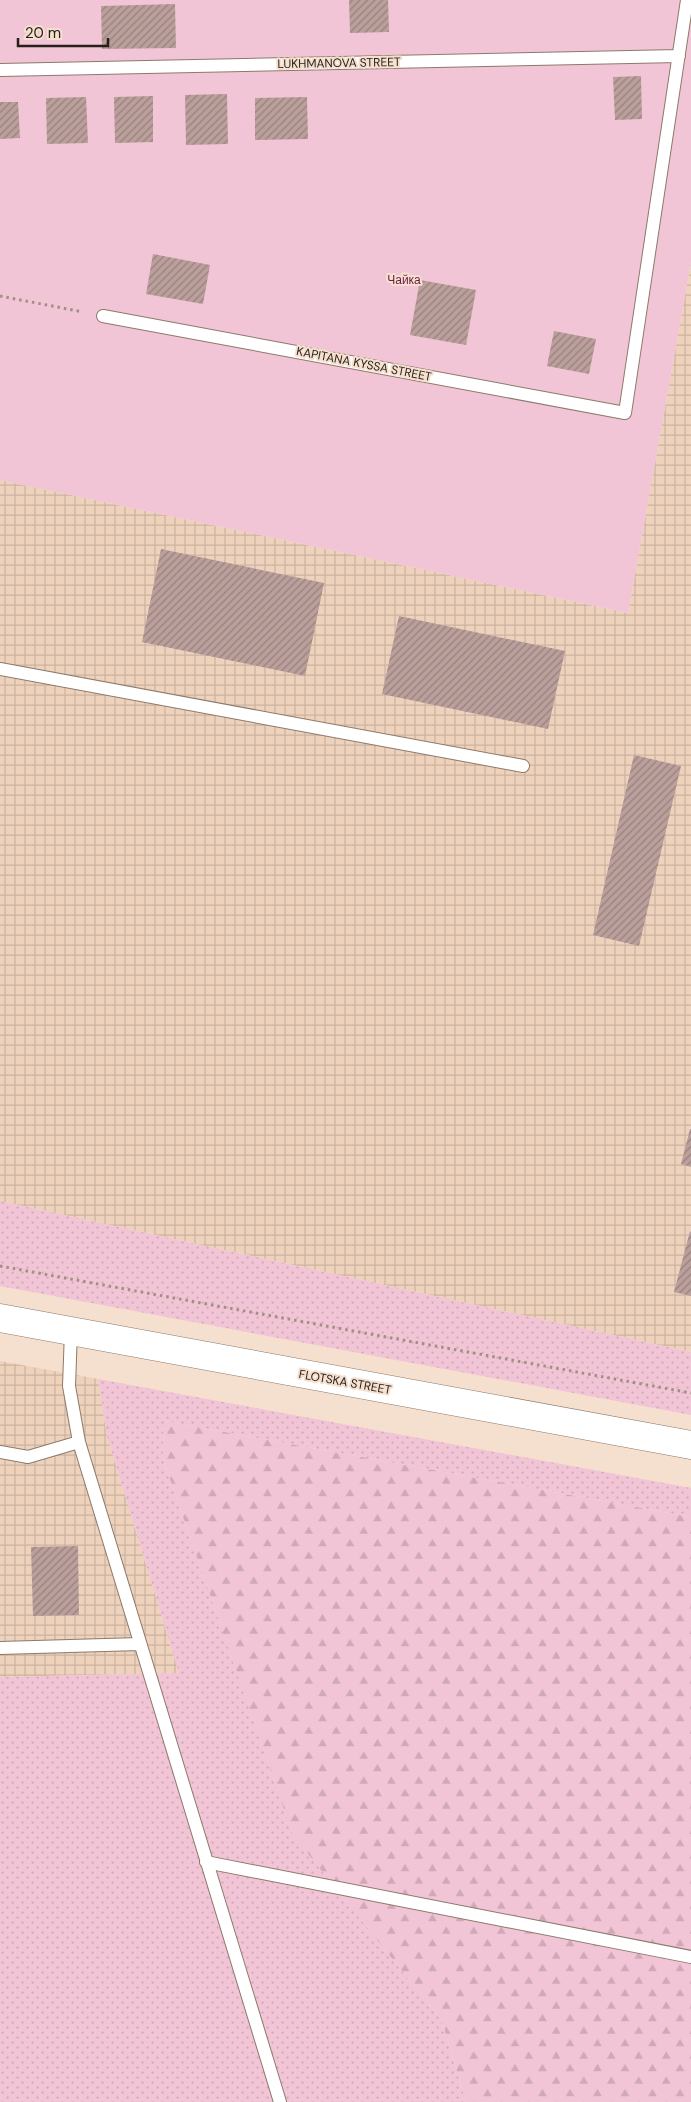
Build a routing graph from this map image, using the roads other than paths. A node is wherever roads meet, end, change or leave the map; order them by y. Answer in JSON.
{"nodes":[{"id":1,"x":687,"y":0,"type":"edge"},
{"id":2,"x":679,"y":56,"type":"junction"},
{"id":3,"x":0,"y":70,"type":"edge"},
{"id":4,"x":103,"y":316,"type":"road end"},
{"id":5,"x":0,"y":669,"type":"edge"},
{"id":6,"x":522,"y":766,"type":"dead end"},
{"id":7,"x":0,"y":1318,"type":"edge"},
{"id":8,"x":71,"y":1331,"type":"junction"},
{"id":9,"x":78,"y":1442,"type":"junction"},
{"id":10,"x":691,"y":1445,"type":"edge"},
{"id":11,"x":0,"y":1452,"type":"edge"},
{"id":12,"x":140,"y":1644,"type":"junction"},
{"id":13,"x":0,"y":1648,"type":"edge"},
{"id":14,"x":206,"y":1862,"type":"junction"},
{"id":15,"x":691,"y":1957,"type":"edge"},
{"id":16,"x":280,"y":2102,"type":"edge"}],
"edges":[{"from":1,"to":2,"type":"lane"},
{"from":2,"to":3,"type":"lane","name":"LUKHMANOVA STREET"},
{"from":2,"to":4,"type":"lane","name":"KAPITANA KYSSA STREET"},
{"from":5,"to":6,"type":"lane"},
{"from":7,"to":8,"type":"street","name":"FLOTSKA STREET"},
{"from":8,"to":9,"type":"lane"},
{"from":8,"to":10,"type":"street","name":"FLOTSKA STREET"},
{"from":9,"to":11,"type":"lane"},
{"from":9,"to":12,"type":"lane"},
{"from":12,"to":13,"type":"lane"},
{"from":12,"to":14,"type":"lane"},
{"from":14,"to":15,"type":"lane"},
{"from":14,"to":16,"type":"lane"}]}
